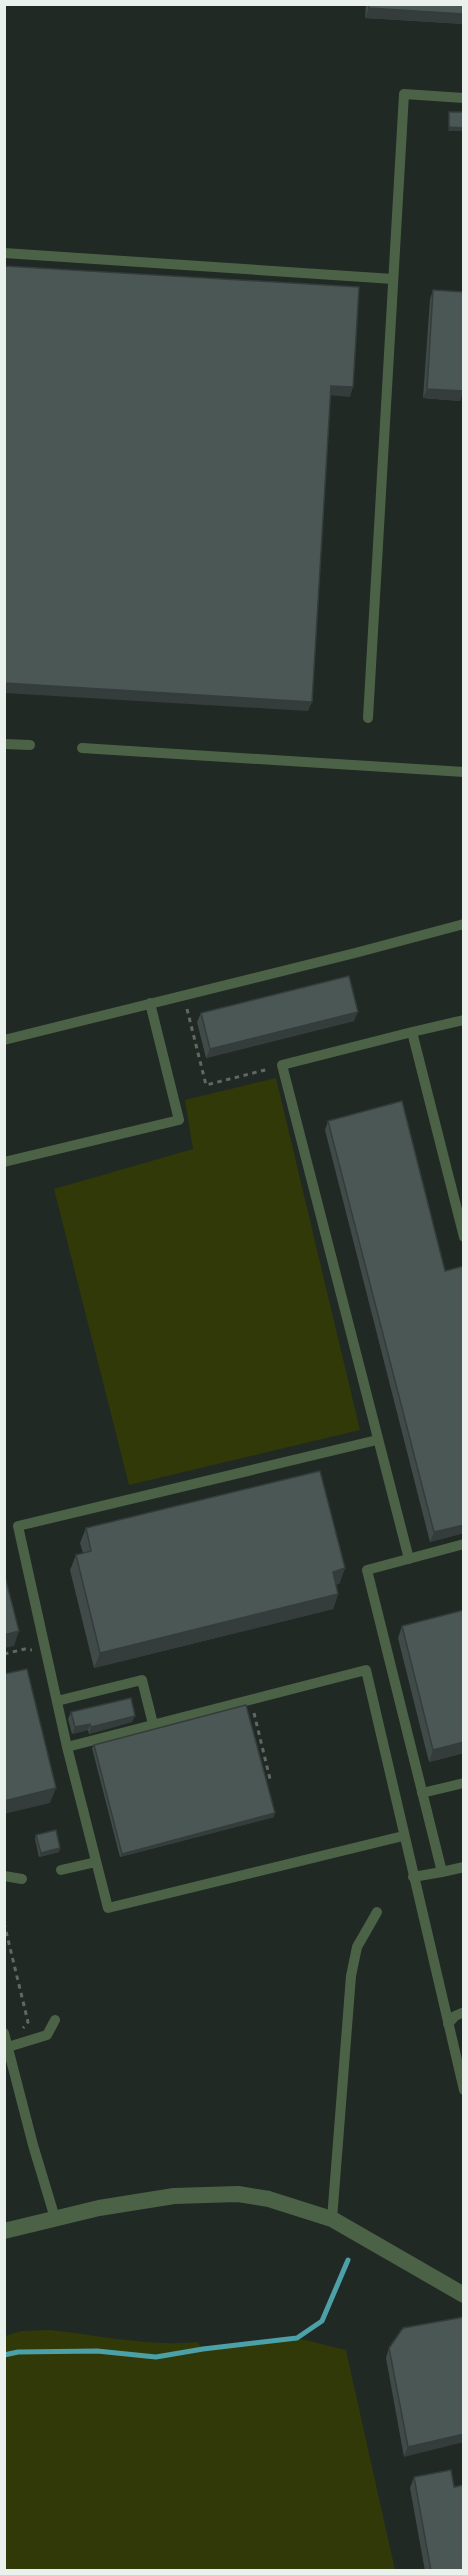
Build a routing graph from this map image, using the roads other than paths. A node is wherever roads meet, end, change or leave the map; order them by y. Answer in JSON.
{"nodes":[{"id":1,"x":464,"y":98,"type":"edge"},
{"id":2,"x":4,"y":254,"type":"edge"},
{"id":3,"x":393,"y":279,"type":"junction"},
{"id":4,"x":368,"y":718,"type":"dead end"},
{"id":5,"x":4,"y":744,"type":"edge"},
{"id":6,"x":30,"y":745,"type":"dead end"},
{"id":7,"x":82,"y":748,"type":"dead end"},
{"id":8,"x":464,"y":772,"type":"edge"},
{"id":9,"x":464,"y":924,"type":"edge"},
{"id":10,"x":150,"y":1003,"type":"junction"},
{"id":11,"x":464,"y":1020,"type":"edge"},
{"id":12,"x":412,"y":1032,"type":"junction"},
{"id":13,"x":4,"y":1040,"type":"edge"},
{"id":14,"x":4,"y":1162,"type":"edge"},
{"id":15,"x":464,"y":1237,"type":"edge"},
{"id":16,"x":377,"y":1440,"type":"junction"},
{"id":17,"x":464,"y":1544,"type":"edge"},
{"id":18,"x":409,"y":1559,"type":"junction"},
{"id":19,"x":57,"y":1701,"type":"junction"},
{"id":20,"x":153,"y":1724,"type":"junction"},
{"id":21,"x":67,"y":1747,"type":"junction"},
{"id":22,"x":464,"y":1783,"type":"edge"},
{"id":23,"x":422,"y":1792,"type":"junction"},
{"id":24,"x":403,"y":1836,"type":"junction"},
{"id":25,"x":96,"y":1862,"type":"junction"},
{"id":26,"x":464,"y":1867,"type":"edge"},
{"id":27,"x":61,"y":1870,"type":"dead end"},
{"id":28,"x":442,"y":1872,"type":"junction"},
{"id":29,"x":4,"y":1876,"type":"edge"},
{"id":30,"x":412,"y":1877,"type":"junction"},
{"id":31,"x":22,"y":1879,"type":"dead end"},
{"id":32,"x":377,"y":1912,"type":"dead end"},
{"id":33,"x":464,"y":2012,"type":"edge"},
{"id":34,"x":55,"y":2020,"type":"dead end"},
{"id":35,"x":448,"y":2024,"type":"junction"},
{"id":36,"x":6,"y":2039,"type":"edge"},
{"id":37,"x":464,"y":2090,"type":"edge"},
{"id":38,"x":55,"y":2218,"type":"junction"},
{"id":39,"x":332,"y":2219,"type":"junction"},
{"id":40,"x":4,"y":2231,"type":"edge"},
{"id":41,"x":464,"y":2295,"type":"edge"}],
"edges":[{"from":1,"to":3,"type":"lane"},
{"from":2,"to":3,"type":"lane"},
{"from":3,"to":4,"type":"lane"},
{"from":5,"to":6,"type":"lane"},
{"from":7,"to":8,"type":"lane"},
{"from":9,"to":10,"type":"lane"},
{"from":10,"to":13,"type":"lane"},
{"from":10,"to":14,"type":"lane"},
{"from":11,"to":12,"type":"lane"},
{"from":12,"to":15,"type":"lane"},
{"from":12,"to":16,"type":"lane"},
{"from":16,"to":18,"type":"lane"},
{"from":16,"to":19,"type":"lane"},
{"from":17,"to":18,"type":"lane"},
{"from":18,"to":23,"type":"lane"},
{"from":19,"to":20,"type":"lane"},
{"from":19,"to":21,"type":"lane"},
{"from":20,"to":21,"type":"lane"},
{"from":20,"to":24,"type":"lane"},
{"from":21,"to":25,"type":"lane"},
{"from":22,"to":23,"type":"lane"},
{"from":23,"to":28,"type":"lane"},
{"from":24,"to":25,"type":"lane"},
{"from":24,"to":30,"type":"lane"},
{"from":25,"to":27,"type":"lane"},
{"from":26,"to":28,"type":"lane"},
{"from":28,"to":30,"type":"lane"},
{"from":29,"to":31,"type":"lane"},
{"from":30,"to":35,"type":"lane"},
{"from":32,"to":39,"type":"lane"},
{"from":33,"to":35,"type":"lane"},
{"from":34,"to":36,"type":"lane"},
{"from":35,"to":37,"type":"lane"},
{"from":36,"to":38,"type":"lane"},
{"from":38,"to":39,"type":"street"},
{"from":38,"to":40,"type":"street"},
{"from":39,"to":41,"type":"street"}]}
